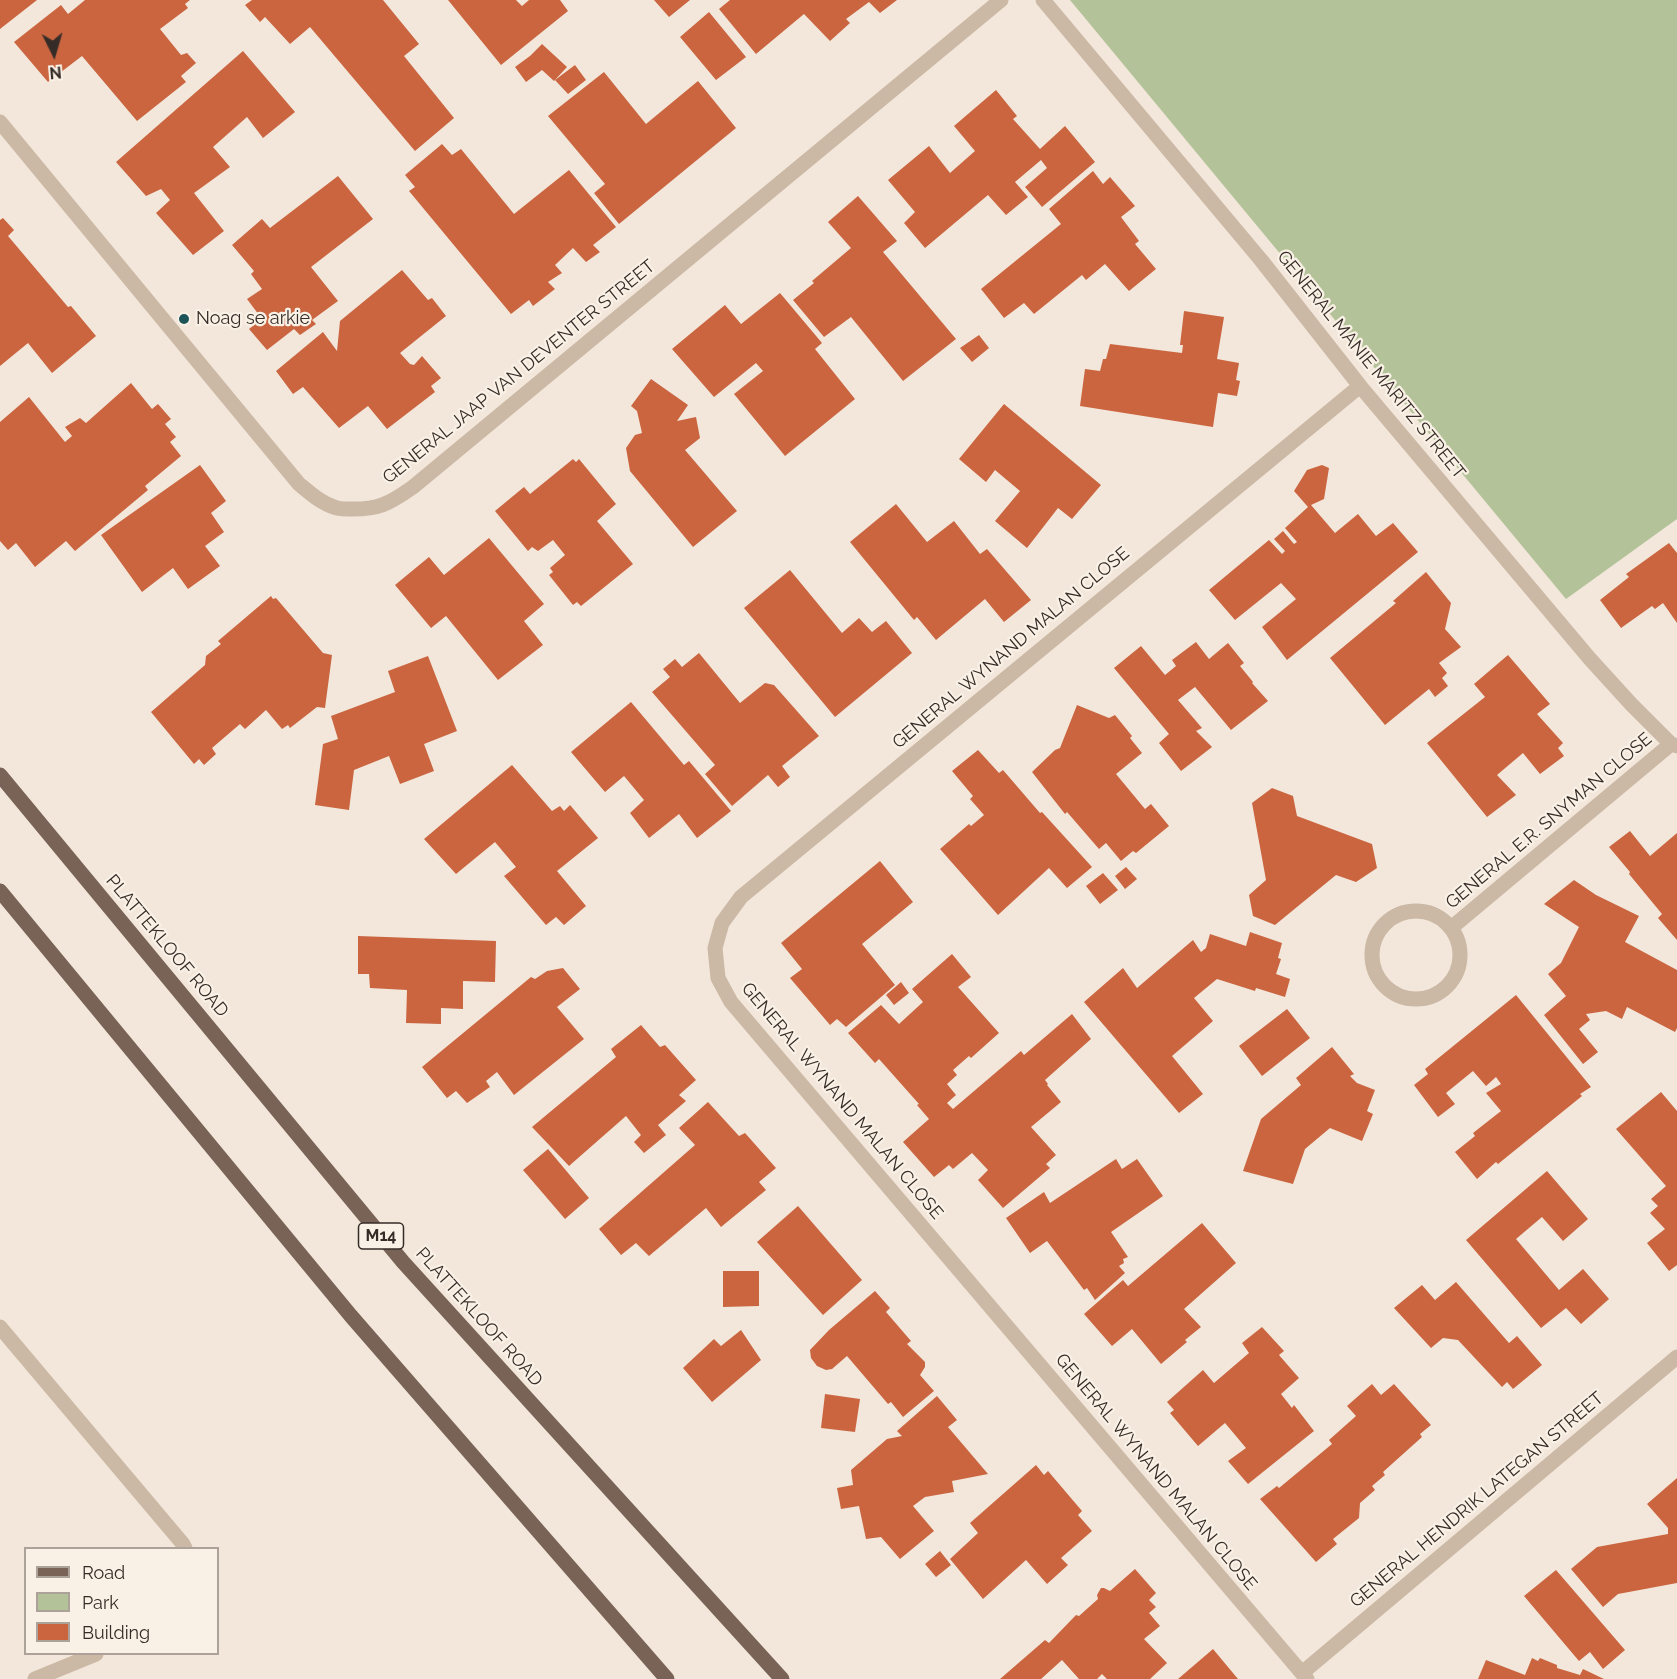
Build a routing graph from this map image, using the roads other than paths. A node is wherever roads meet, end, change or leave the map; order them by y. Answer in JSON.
{"nodes":[{"id":1,"x":1001,"y":0,"type":"edge"},
{"id":2,"x":1043,"y":0,"type":"edge"},
{"id":3,"x":0,"y":122,"type":"edge"},
{"id":4,"x":1360,"y":386,"type":"junction"},
{"id":5,"x":1674,"y":745,"type":"edge"},
{"id":6,"x":0,"y":775,"type":"edge"},
{"id":7,"x":0,"y":891,"type":"edge"},
{"id":8,"x":1451,"y":928,"type":"junction"},
{"id":9,"x":0,"y":1327,"type":"edge"},
{"id":10,"x":1675,"y":1362,"type":"edge"},
{"id":11,"x":184,"y":1547,"type":"edge"},
{"id":12,"x":91,"y":1655,"type":"edge"},
{"id":13,"x":1305,"y":1676,"type":"edge"},
{"id":14,"x":35,"y":1679,"type":"edge"},
{"id":15,"x":667,"y":1679,"type":"edge"},
{"id":16,"x":782,"y":1679,"type":"edge"}],
"edges":[{"from":1,"to":3,"type":"street","name":"GENERAL JAAP VAN DEVENTER STREET"},
{"from":2,"to":4,"type":"street","name":"GENERAL MANIE MARITZ STREET"},
{"from":4,"to":5,"type":"street","name":"GENERAL MANIE MARITZ STREET"},
{"from":4,"to":13,"type":"street","name":"GENERAL WYNAND MALAN CLOSE"},
{"from":5,"to":8,"type":"street","name":"GENERAL E.R. SNYMAN CLOSE"},
{"from":6,"to":16,"type":"main road","name":"PLATTEKLOOF ROAD","number":"M14"},
{"from":7,"to":15,"type":"main road"},
{"from":8,"to":8,"type":"street","name":"GENERAL E.R. SNYMAN CLOSE"},
{"from":9,"to":11,"type":"street"},
{"from":10,"to":13,"type":"street","name":"GENERAL HENDRIK LATEGAN STREET"},
{"from":12,"to":14,"type":"street"}]}
